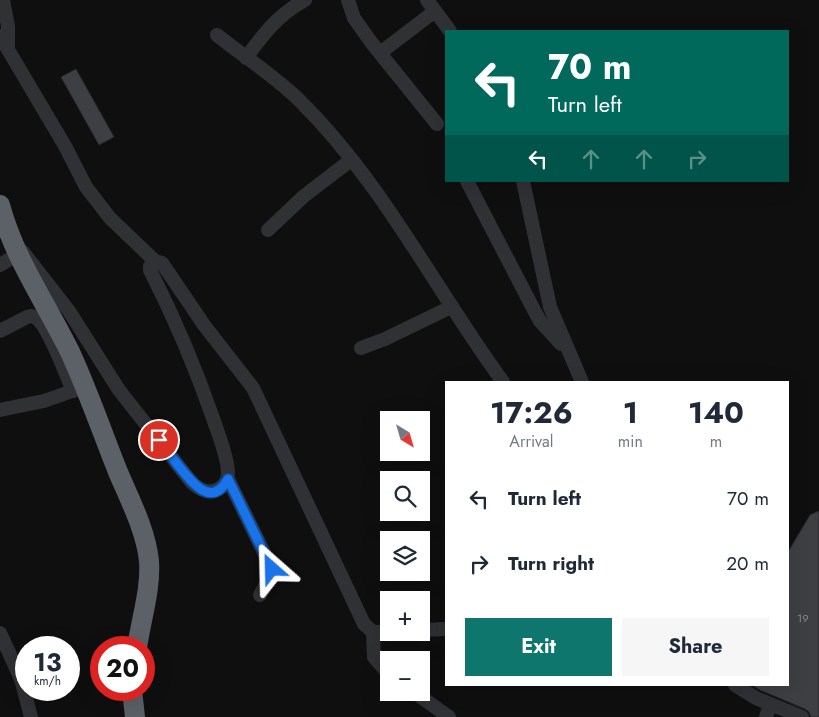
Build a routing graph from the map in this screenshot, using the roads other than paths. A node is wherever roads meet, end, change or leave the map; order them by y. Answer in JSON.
{"nodes":[{"id":1,"x":3,"y":0,"type":"edge"},
{"id":2,"x":305,"y":0,"type":"edge"},
{"id":3,"x":348,"y":0,"type":"edge"},
{"id":4,"x":282,"y":6,"type":"edge"},
{"id":5,"x":431,"y":6,"type":"edge"},
{"id":6,"x":449,"y":30,"type":"edge"},
{"id":7,"x":217,"y":35,"type":"dead end"},
{"id":8,"x":0,"y":36,"type":"edge"},
{"id":9,"x":8,"y":48,"type":"junction"},
{"id":10,"x":380,"y":53,"type":"junction"},
{"id":11,"x":246,"y":58,"type":"junction"},
{"id":12,"x":437,"y":124,"type":"dead end"},
{"id":13,"x":350,"y":160,"type":"junction"},
{"id":14,"x":468,"y":182,"type":"edge"},
{"id":15,"x":523,"y":182,"type":"edge"},
{"id":16,"x":0,"y":205,"type":"edge"},
{"id":17,"x":268,"y":230,"type":"dead end"},
{"id":18,"x":15,"y":246,"type":"junction"},
{"id":19,"x":155,"y":261,"type":"junction"},
{"id":20,"x":0,"y":265,"type":"edge"},
{"id":21,"x":451,"y":307,"type":"junction"},
{"id":22,"x":0,"y":331,"type":"edge"},
{"id":23,"x":362,"y":348,"type":"dead end"},
{"id":24,"x":567,"y":350,"type":"junction"},
{"id":25,"x":502,"y":381,"type":"edge"},
{"id":26,"x":582,"y":381,"type":"edge"},
{"id":27,"x":78,"y":389,"type":"junction"},
{"id":28,"x":0,"y":410,"type":"edge"},
{"id":29,"x":228,"y":479,"type":"junction"},
{"id":30,"x":260,"y":594,"type":"dead end"},
{"id":31,"x":445,"y":628,"type":"edge"},
{"id":32,"x":430,"y":629,"type":"edge"},
{"id":33,"x":373,"y":632,"type":"junction"},
{"id":34,"x":380,"y":632,"type":"edge"},
{"id":35,"x":0,"y":633,"type":"edge"},
{"id":36,"x":139,"y":636,"type":"edge"},
{"id":37,"x":380,"y":664,"type":"edge"},
{"id":38,"x":737,"y":686,"type":"edge"},
{"id":39,"x":133,"y":701,"type":"edge"},
{"id":40,"x":427,"y":701,"type":"edge"},
{"id":41,"x":768,"y":710,"type":"edge"},
{"id":42,"x":30,"y":717,"type":"edge"},
{"id":43,"x":135,"y":717,"type":"edge"},
{"id":44,"x":449,"y":717,"type":"edge"},
{"id":45,"x":802,"y":717,"type":"edge"}],
"edges":[{"from":1,"to":9,"type":"street"},
{"from":2,"to":4,"type":"street"},
{"from":3,"to":10,"type":"street"},
{"from":4,"to":11,"type":"street"},
{"from":5,"to":6,"type":"street"},
{"from":5,"to":10,"type":"street"},
{"from":7,"to":11,"type":"street"},
{"from":8,"to":9,"type":"street"},
{"from":9,"to":19,"type":"street"},
{"from":10,"to":12,"type":"street"},
{"from":11,"to":13,"type":"street"},
{"from":13,"to":17,"type":"street"},
{"from":13,"to":21,"type":"street"},
{"from":14,"to":24,"type":"street"},
{"from":15,"to":24,"type":"street"},
{"from":16,"to":18,"type":"highway"},
{"from":18,"to":20,"type":"street"},
{"from":18,"to":27,"type":"highway"},
{"from":18,"to":29,"type":"street"},
{"from":19,"to":29,"type":"street"},
{"from":19,"to":33,"type":"street"},
{"from":21,"to":23,"type":"street"},
{"from":21,"to":25,"type":"street"},
{"from":22,"to":27,"type":"street"},
{"from":24,"to":26,"type":"street"},
{"from":27,"to":28,"type":"street"},
{"from":27,"to":36,"type":"highway"},
{"from":29,"to":30,"type":"street"},
{"from":31,"to":32,"type":"street"},
{"from":33,"to":34,"type":"street"},
{"from":33,"to":37,"type":"street"},
{"from":35,"to":42,"type":"street"},
{"from":38,"to":41,"type":"street"},
{"from":39,"to":43,"type":"highway"},
{"from":40,"to":44,"type":"street"},
{"from":41,"to":45,"type":"street"}]}
